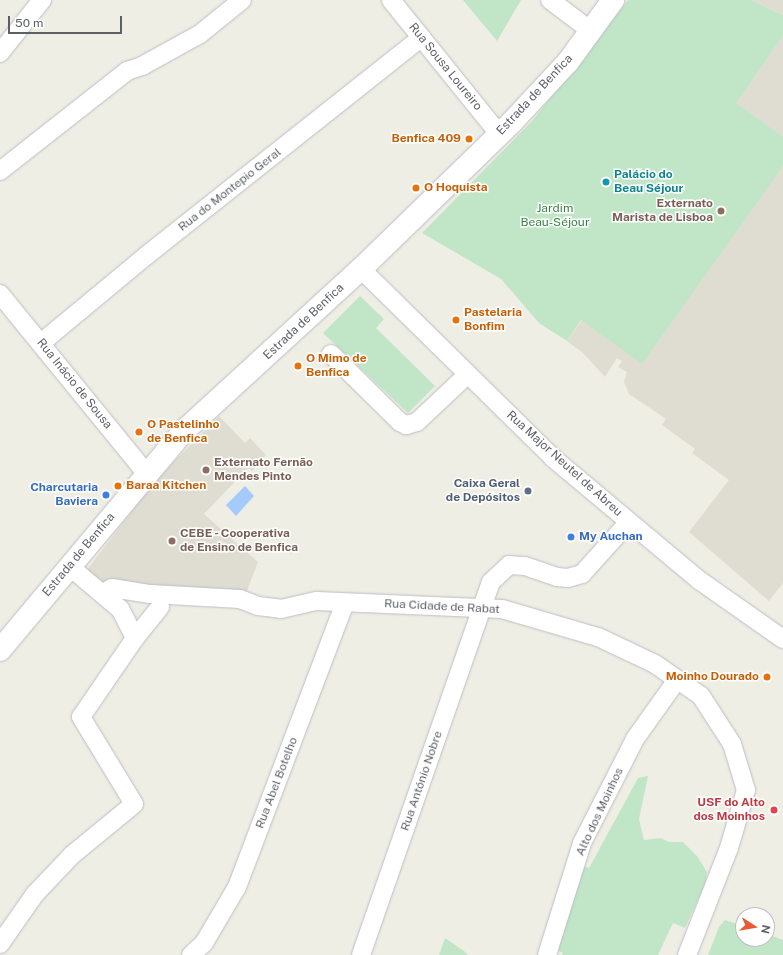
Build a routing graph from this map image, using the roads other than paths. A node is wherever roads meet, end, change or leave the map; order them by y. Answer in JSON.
{"nodes":[{"id":1,"x":42,"y":0,"type":"edge"},
{"id":2,"x":242,"y":0,"type":"edge"},
{"id":3,"x":391,"y":0,"type":"edge"},
{"id":4,"x":550,"y":0,"type":"edge"},
{"id":5,"x":613,"y":0,"type":"edge"},
{"id":6,"x":591,"y":30,"type":"junction"},
{"id":7,"x":420,"y":38,"type":"junction"},
{"id":8,"x":0,"y":53,"type":"edge"},
{"id":9,"x":499,"y":134,"type":"junction"},
{"id":10,"x":0,"y":172,"type":"edge"},
{"id":11,"x":361,"y":269,"type":"junction"},
{"id":12,"x":0,"y":294,"type":"edge"},
{"id":13,"x":41,"y":343,"type":"junction"},
{"id":14,"x":331,"y":354,"type":"dead end"},
{"id":15,"x":468,"y":374,"type":"junction"},
{"id":16,"x":147,"y":474,"type":"junction"},
{"id":17,"x":628,"y":523,"type":"junction"},
{"id":18,"x":75,"y":572,"type":"junction"},
{"id":19,"x":103,"y":593,"type":"junction"},
{"id":20,"x":345,"y":603,"type":"junction"},
{"id":21,"x":160,"y":607,"type":"dead end"},
{"id":22,"x":483,"y":607,"type":"junction"},
{"id":23,"x":134,"y":638,"type":"junction"},
{"id":24,"x":783,"y":639,"type":"edge"},
{"id":25,"x":0,"y":650,"type":"edge"},
{"id":26,"x":677,"y":680,"type":"junction"},
{"id":27,"x":0,"y":944,"type":"edge"},
{"id":28,"x":191,"y":955,"type":"edge"},
{"id":29,"x":361,"y":955,"type":"edge"},
{"id":30,"x":548,"y":955,"type":"edge"},
{"id":31,"x":687,"y":955,"type":"edge"}],
"edges":[{"from":1,"to":8,"type":"street"},
{"from":2,"to":10,"type":"street"},
{"from":3,"to":7,"type":"street","name":"Rua Sousa Loureiro"},
{"from":4,"to":6,"type":"street"},
{"from":5,"to":6,"type":"street","name":"Estrada de Benfica"},
{"from":6,"to":9,"type":"street","name":"Estrada de Benfica"},
{"from":7,"to":9,"type":"street","name":"Rua Sousa Loureiro"},
{"from":7,"to":13,"type":"street","name":"Rua do Montepio Geral"},
{"from":9,"to":11,"type":"street","name":"Estrada de Benfica"},
{"from":11,"to":15,"type":"street","name":"Rua Major Neutel de Abreu"},
{"from":11,"to":16,"type":"street","name":"Estrada de Benfica"},
{"from":12,"to":13,"type":"street","name":"Rua Inácio de Sousa"},
{"from":13,"to":16,"type":"street","name":"Rua Inácio de Sousa"},
{"from":14,"to":15,"type":"street"},
{"from":15,"to":17,"type":"street","name":"Rua Major Neutel de Abreu"},
{"from":16,"to":18,"type":"street","name":"Estrada de Benfica"},
{"from":17,"to":22,"type":"street","name":"Rua António Nobre"},
{"from":17,"to":24,"type":"street","name":"Rua Major Neutel de Abreu"},
{"from":18,"to":19,"type":"street"},
{"from":18,"to":25,"type":"street","name":"Estrada de Benfica"},
{"from":19,"to":20,"type":"street","name":"Rua Cidade de Rabat"},
{"from":19,"to":23,"type":"street"},
{"from":20,"to":22,"type":"street","name":"Rua Cidade de Rabat"},
{"from":20,"to":28,"type":"street","name":"Rua Abel Botelho"},
{"from":21,"to":23,"type":"street"},
{"from":22,"to":26,"type":"street","name":"Rua Cidade de Rabat"},
{"from":22,"to":29,"type":"street","name":"Rua António Nobre"},
{"from":23,"to":27,"type":"street"},
{"from":26,"to":30,"type":"street","name":"Alto dos Moinhos"},
{"from":26,"to":31,"type":"street","name":"Rua Cidade de Rabat"}]}
